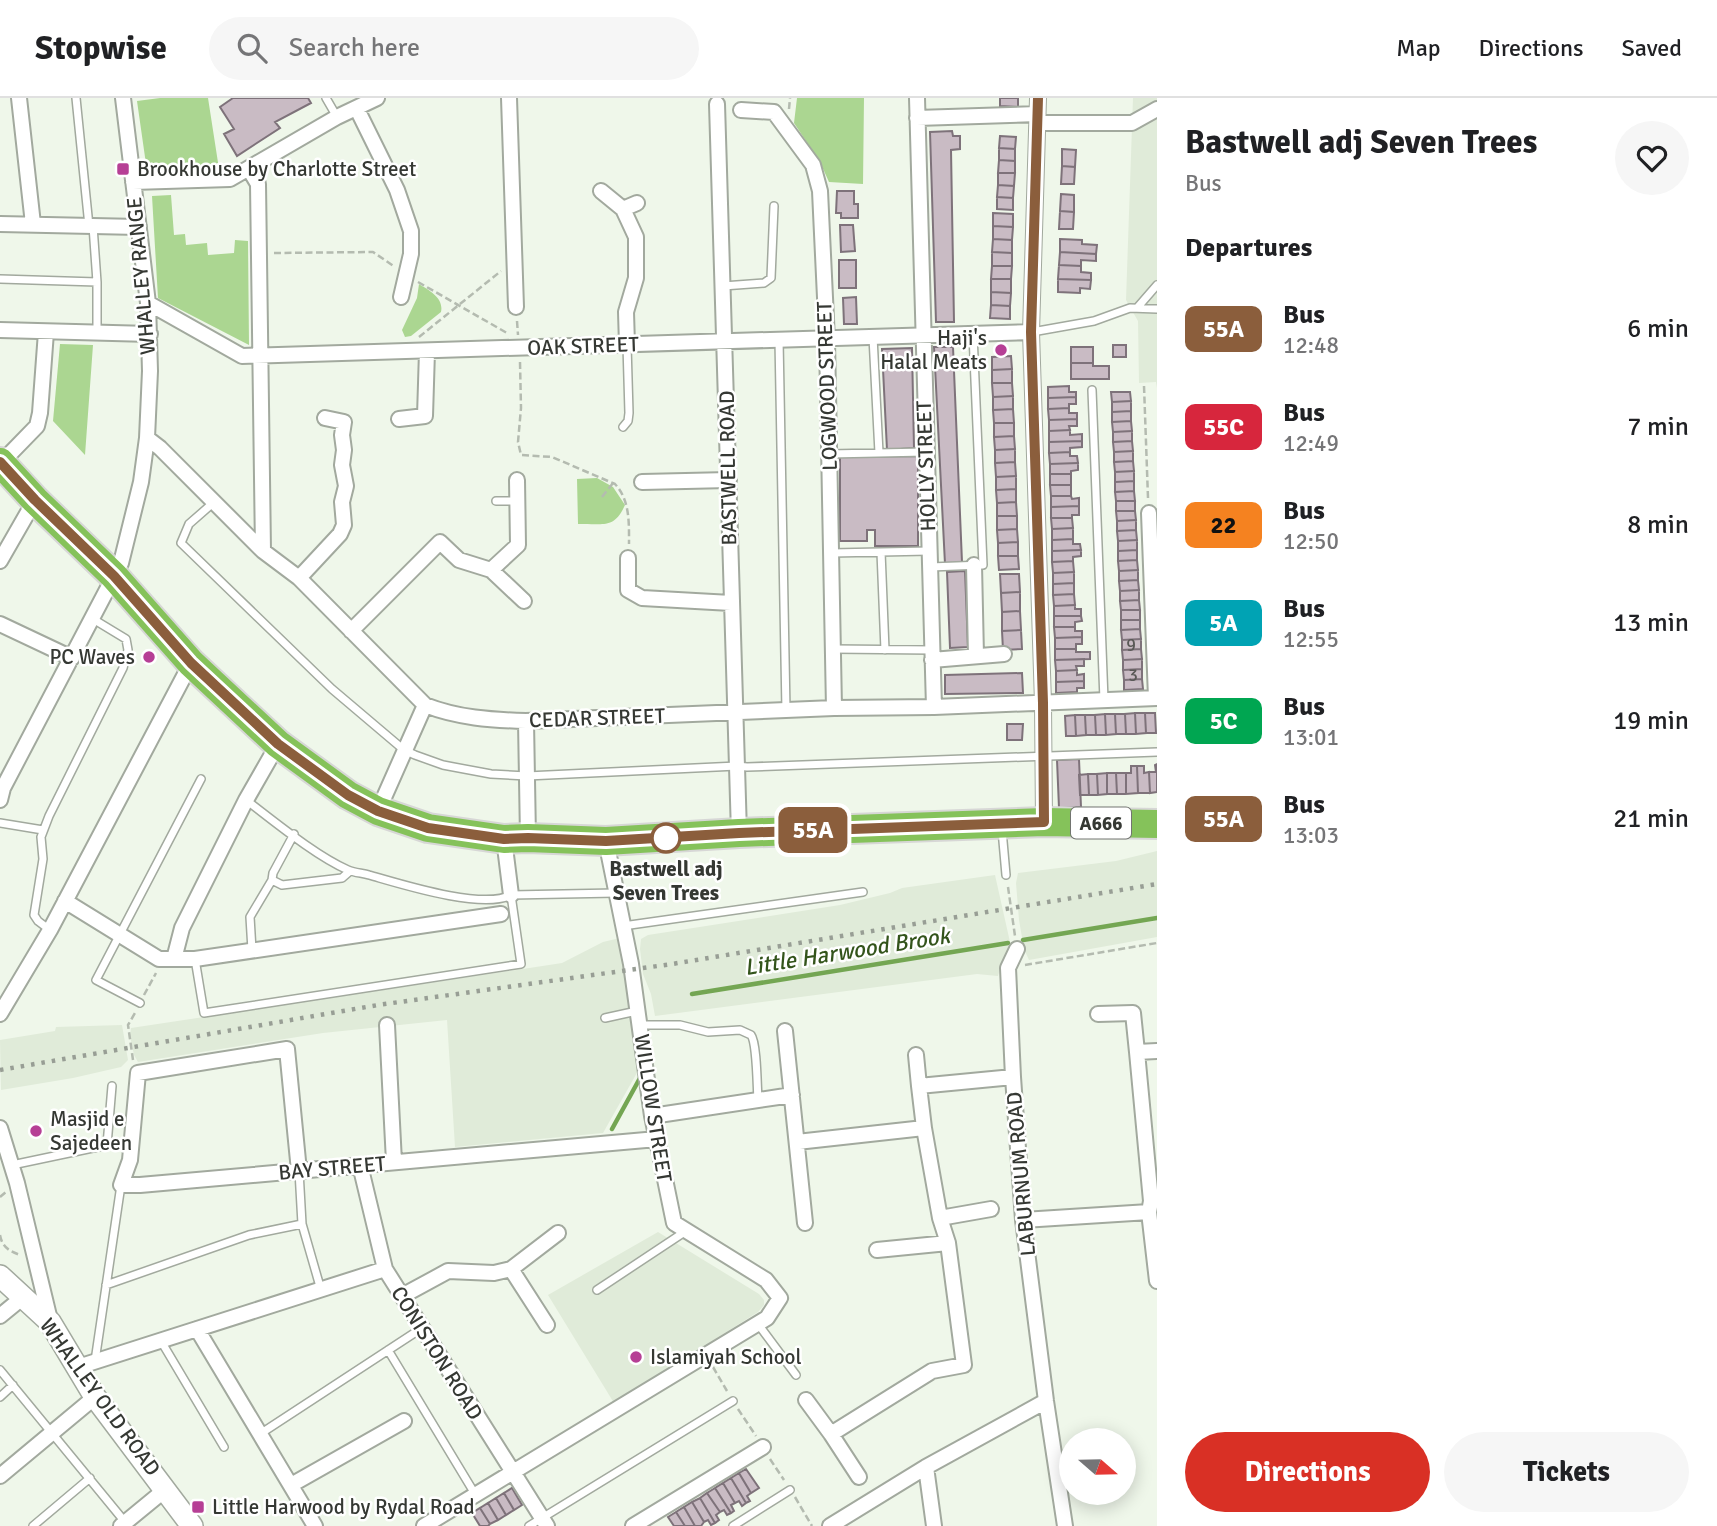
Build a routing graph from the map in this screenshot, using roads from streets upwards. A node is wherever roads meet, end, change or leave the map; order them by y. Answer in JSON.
{"nodes":[{"id":1,"x":19,"y":98,"type":"edge"},
{"id":2,"x":123,"y":98,"type":"edge"},
{"id":3,"x":377,"y":98,"type":"edge"},
{"id":4,"x":509,"y":98,"type":"edge"},
{"id":5,"x":916,"y":98,"type":"edge"},
{"id":6,"x":1038,"y":98,"type":"edge"},
{"id":7,"x":717,"y":104,"type":"dead end"},
{"id":8,"x":357,"y":109,"type":"junction"},
{"id":9,"x":741,"y":110,"type":"dead end"},
{"id":10,"x":1157,"y":110,"type":"edge"},
{"id":11,"x":917,"y":118,"type":"junction"},
{"id":12,"x":1037,"y":119,"type":"junction"},
{"id":13,"x":248,"y":169,"type":"junction"},
{"id":14,"x":132,"y":182,"type":"junction"},
{"id":15,"x":601,"y":191,"type":"dead end"},
{"id":16,"x":0,"y":224,"type":"edge"},
{"id":17,"x":33,"y":224,"type":"junction"},
{"id":18,"x":139,"y":227,"type":"junction"},
{"id":19,"x":401,"y":297,"type":"dead end"},
{"id":20,"x":148,"y":303,"type":"junction"},
{"id":21,"x":516,"y":307,"type":"road end"},
{"id":22,"x":0,"y":330,"type":"edge"},
{"id":23,"x":46,"y":332,"type":"junction"},
{"id":24,"x":1031,"y":332,"type":"junction"},
{"id":25,"x":150,"y":334,"type":"junction"},
{"id":26,"x":923,"y":335,"type":"junction"},
{"id":27,"x":827,"y":340,"type":"junction"},
{"id":28,"x":725,"y":341,"type":"junction"},
{"id":29,"x":628,"y":345,"type":"junction"},
{"id":30,"x":426,"y":351,"type":"junction"},
{"id":31,"x":261,"y":355,"type":"junction"},
{"id":32,"x":325,"y":418,"type":"dead end"},
{"id":33,"x":399,"y":419,"type":"dead end"},
{"id":34,"x":147,"y":438,"type":"junction"},
{"id":35,"x":0,"y":463,"type":"edge"},
{"id":36,"x":517,"y":480,"type":"dead end"},
{"id":37,"x":729,"y":480,"type":"junction"},
{"id":38,"x":642,"y":482,"type":"dead end"},
{"id":39,"x":35,"y":500,"type":"junction"},
{"id":40,"x":1149,"y":513,"type":"road end"},
{"id":41,"x":263,"y":551,"type":"junction"},
{"id":42,"x":628,"y":558,"type":"road end"},
{"id":43,"x":0,"y":561,"type":"edge"},
{"id":44,"x":974,"y":565,"type":"road end"},
{"id":45,"x":491,"y":570,"type":"junction"},
{"id":46,"x":114,"y":576,"type":"junction"},
{"id":47,"x":299,"y":578,"type":"junction"},
{"id":48,"x":524,"y":601,"type":"dead end"},
{"id":49,"x":731,"y":603,"type":"junction"},
{"id":50,"x":0,"y":624,"type":"edge"},
{"id":51,"x":351,"y":631,"type":"junction"},
{"id":52,"x":1004,"y":654,"type":"dead end"},
{"id":53,"x":932,"y":655,"type":"junction"},
{"id":54,"x":976,"y":656,"type":"junction"},
{"id":55,"x":72,"y":658,"type":"junction"},
{"id":56,"x":191,"y":663,"type":"junction"},
{"id":57,"x":1156,"y":698,"type":"edge"},
{"id":58,"x":1043,"y":703,"type":"junction"},
{"id":59,"x":425,"y":705,"type":"junction"},
{"id":60,"x":934,"y":707,"type":"junction"},
{"id":61,"x":834,"y":708,"type":"junction"},
{"id":62,"x":733,"y":714,"type":"junction"},
{"id":63,"x":526,"y":721,"type":"junction"},
{"id":64,"x":278,"y":744,"type":"junction"},
{"id":65,"x":1,"y":792,"type":"edge"},
{"id":66,"x":378,"y":811,"type":"junction"},
{"id":67,"x":1044,"y":822,"type":"junction"},
{"id":68,"x":1157,"y":824,"type":"edge"},
{"id":69,"x":739,"y":833,"type":"junction"},
{"id":70,"x":516,"y":838,"type":"junction"},
{"id":71,"x":606,"y":841,"type":"junction"},
{"id":72,"x":511,"y":895,"type":"road end"},
{"id":73,"x":65,"y":901,"type":"junction"},
{"id":74,"x":501,"y":914,"type":"dead end"},
{"id":75,"x":1017,"y":949,"type":"road end"},
{"id":76,"x":174,"y":959,"type":"junction"},
{"id":77,"x":0,"y":1014,"type":"edge"},
{"id":78,"x":1098,"y":1014,"type":"dead end"},
{"id":79,"x":387,"y":1025,"type":"dead end"},
{"id":80,"x":785,"y":1031,"type":"dead end"},
{"id":81,"x":1157,"y":1051,"type":"edge"},
{"id":82,"x":1137,"y":1052,"type":"junction"},
{"id":83,"x":916,"y":1055,"type":"dead end"},
{"id":84,"x":1013,"y":1077,"type":"junction"},
{"id":85,"x":919,"y":1086,"type":"junction"},
{"id":86,"x":792,"y":1095,"type":"junction"},
{"id":87,"x":652,"y":1116,"type":"junction"},
{"id":88,"x":0,"y":1128,"type":"edge"},
{"id":89,"x":924,"y":1128,"type":"junction"},
{"id":90,"x":657,"y":1139,"type":"junction"},
{"id":91,"x":797,"y":1142,"type":"junction"},
{"id":92,"x":394,"y":1162,"type":"junction"},
{"id":93,"x":360,"y":1165,"type":"junction"},
{"id":94,"x":299,"y":1171,"type":"junction"},
{"id":95,"x":1152,"y":1205,"type":"edge"},
{"id":96,"x":991,"y":1209,"type":"dead end"},
{"id":97,"x":940,"y":1218,"type":"junction"},
{"id":98,"x":1023,"y":1220,"type":"junction"},
{"id":99,"x":805,"y":1223,"type":"dead end"},
{"id":100,"x":558,"y":1233,"type":"dead end"},
{"id":101,"x":948,"y":1243,"type":"junction"},
{"id":102,"x":877,"y":1250,"type":"dead end"},
{"id":103,"x":385,"y":1269,"type":"junction"},
{"id":104,"x":511,"y":1269,"type":"junction"},
{"id":105,"x":0,"y":1276,"type":"edge"},
{"id":106,"x":1157,"y":1280,"type":"edge"},
{"id":107,"x":402,"y":1296,"type":"junction"},
{"id":108,"x":22,"y":1298,"type":"junction"},
{"id":109,"x":0,"y":1316,"type":"edge"},
{"id":110,"x":50,"y":1322,"type":"junction"},
{"id":111,"x":547,"y":1325,"type":"dead end"},
{"id":112,"x":197,"y":1329,"type":"junction"},
{"id":113,"x":86,"y":1365,"type":"junction"},
{"id":114,"x":95,"y":1397,"type":"junction"},
{"id":115,"x":806,"y":1399,"type":"dead end"},
{"id":116,"x":1046,"y":1401,"type":"junction"},
{"id":117,"x":404,"y":1421,"type":"dead end"},
{"id":118,"x":831,"y":1434,"type":"junction"},
{"id":119,"x":763,"y":1447,"type":"dead end"},
{"id":120,"x":926,"y":1467,"type":"junction"},
{"id":121,"x":511,"y":1472,"type":"junction"},
{"id":122,"x":0,"y":1476,"type":"edge"},
{"id":123,"x":859,"y":1477,"type":"dead end"},
{"id":124,"x":291,"y":1485,"type":"junction"},
{"id":125,"x":166,"y":1489,"type":"junction"},
{"id":126,"x":544,"y":1522,"type":"edge"},
{"id":127,"x":123,"y":1524,"type":"edge"},
{"id":128,"x":192,"y":1526,"type":"edge"},
{"id":129,"x":315,"y":1526,"type":"edge"},
{"id":130,"x":424,"y":1526,"type":"edge"},
{"id":131,"x":633,"y":1526,"type":"edge"},
{"id":132,"x":830,"y":1526,"type":"edge"},
{"id":133,"x":934,"y":1526,"type":"edge"},
{"id":134,"x":1065,"y":1526,"type":"edge"}],
"edges":[{"from":1,"to":17,"type":"street"},
{"from":2,"to":14,"type":"street","name":"WHALLEY RANGE"},
{"from":3,"to":8,"type":"street"},
{"from":4,"to":21,"type":"street"},
{"from":5,"to":11,"type":"street","name":"HOLLY STREET"},
{"from":6,"to":12,"type":"street"},
{"from":7,"to":28,"type":"street","name":"BASTWELL ROAD"},
{"from":8,"to":13,"type":"street"},
{"from":8,"to":19,"type":"street"},
{"from":9,"to":27,"type":"street","name":"LOGWOOD STREET"},
{"from":10,"to":12,"type":"street"},
{"from":11,"to":12,"type":"street"},
{"from":11,"to":26,"type":"street","name":"HOLLY STREET"},
{"from":12,"to":24,"type":"street"},
{"from":13,"to":14,"type":"street"},
{"from":13,"to":31,"type":"street"},
{"from":14,"to":18,"type":"street","name":"WHALLEY RANGE"},
{"from":15,"to":29,"type":"street"},
{"from":16,"to":17,"type":"street"},
{"from":17,"to":18,"type":"street"},
{"from":18,"to":20,"type":"street","name":"WHALLEY RANGE"},
{"from":20,"to":25,"type":"street","name":"WHALLEY RANGE"},
{"from":20,"to":31,"type":"street","name":"OAK STREET"},
{"from":22,"to":23,"type":"street"},
{"from":23,"to":25,"type":"street"},
{"from":23,"to":35,"type":"street"},
{"from":24,"to":26,"type":"street","name":"OAK STREET"},
{"from":24,"to":58,"type":"street"},
{"from":25,"to":34,"type":"street","name":"WHALLEY RANGE"},
{"from":26,"to":27,"type":"street","name":"OAK STREET"},
{"from":26,"to":53,"type":"street","name":"HOLLY STREET"},
{"from":27,"to":28,"type":"street","name":"OAK STREET"},
{"from":27,"to":61,"type":"street","name":"LOGWOOD STREET"},
{"from":28,"to":29,"type":"street","name":"OAK STREET"},
{"from":28,"to":37,"type":"street","name":"BASTWELL ROAD"},
{"from":29,"to":30,"type":"street","name":"OAK STREET"},
{"from":30,"to":31,"type":"street","name":"OAK STREET"},
{"from":30,"to":33,"type":"street"},
{"from":31,"to":41,"type":"street"},
{"from":32,"to":47,"type":"street"},
{"from":34,"to":41,"type":"street","name":"CEDAR STREET"},
{"from":34,"to":46,"type":"street","name":"WHALLEY RANGE"},
{"from":35,"to":39,"type":"highway","number":"A666"},
{"from":36,"to":45,"type":"street"},
{"from":37,"to":38,"type":"street"},
{"from":37,"to":49,"type":"street","name":"BASTWELL ROAD"},
{"from":39,"to":43,"type":"street"},
{"from":39,"to":46,"type":"highway","number":"A666"},
{"from":40,"to":57,"type":"street"},
{"from":41,"to":47,"type":"street","name":"CEDAR STREET"},
{"from":42,"to":49,"type":"street"},
{"from":44,"to":54,"type":"street"},
{"from":45,"to":48,"type":"street"},
{"from":45,"to":51,"type":"street"},
{"from":46,"to":55,"type":"street","name":"WHALLEY RANGE"},
{"from":46,"to":56,"type":"highway","number":"A666"},
{"from":47,"to":51,"type":"street","name":"CEDAR STREET"},
{"from":49,"to":62,"type":"street","name":"BASTWELL ROAD"},
{"from":50,"to":55,"type":"street"},
{"from":51,"to":59,"type":"street","name":"CEDAR STREET"},
{"from":52,"to":54,"type":"street"},
{"from":53,"to":54,"type":"street"},
{"from":53,"to":60,"type":"street","name":"HOLLY STREET"},
{"from":55,"to":65,"type":"street","name":"WHALLEY RANGE"},
{"from":56,"to":64,"type":"highway","number":"A666"},
{"from":56,"to":73,"type":"street"},
{"from":57,"to":58,"type":"street","name":"CEDAR STREET"},
{"from":58,"to":60,"type":"street","name":"CEDAR STREET"},
{"from":58,"to":67,"type":"street"},
{"from":59,"to":63,"type":"street","name":"CEDAR STREET"},
{"from":59,"to":66,"type":"street"},
{"from":60,"to":61,"type":"street","name":"CEDAR STREET"},
{"from":61,"to":62,"type":"street","name":"CEDAR STREET"},
{"from":62,"to":63,"type":"street","name":"CEDAR STREET"},
{"from":62,"to":69,"type":"street","name":"BASTWELL ROAD"},
{"from":63,"to":70,"type":"street"},
{"from":64,"to":66,"type":"highway","number":"A666"},
{"from":64,"to":76,"type":"street"},
{"from":66,"to":70,"type":"highway","number":"A666"},
{"from":67,"to":68,"type":"highway","number":"A666"},
{"from":67,"to":69,"type":"highway","number":"A666"},
{"from":69,"to":71,"type":"highway","number":"A666"},
{"from":70,"to":71,"type":"highway","number":"A666"},
{"from":70,"to":72,"type":"street"},
{"from":71,"to":87,"type":"street","name":"WILLOW STREET"},
{"from":73,"to":76,"type":"street"},
{"from":73,"to":77,"type":"street"},
{"from":74,"to":76,"type":"street"},
{"from":75,"to":84,"type":"street","name":"LABURNUM ROAD"},
{"from":78,"to":82,"type":"street"},
{"from":79,"to":92,"type":"street"},
{"from":80,"to":86,"type":"street"},
{"from":81,"to":82,"type":"street"},
{"from":82,"to":95,"type":"street"},
{"from":83,"to":85,"type":"street"},
{"from":84,"to":85,"type":"street"},
{"from":84,"to":98,"type":"street","name":"LABURNUM ROAD"},
{"from":85,"to":89,"type":"street"},
{"from":86,"to":87,"type":"street"},
{"from":86,"to":91,"type":"street"},
{"from":87,"to":90,"type":"street","name":"WILLOW STREET"},
{"from":88,"to":110,"type":"street"},
{"from":89,"to":91,"type":"street"},
{"from":89,"to":97,"type":"street"},
{"from":90,"to":92,"type":"street","name":"BAY STREET"},
{"from":90,"to":121,"type":"street","name":"WILLOW STREET"},
{"from":91,"to":99,"type":"street"},
{"from":92,"to":93,"type":"street","name":"BAY STREET"},
{"from":93,"to":94,"type":"street","name":"BAY STREET"},
{"from":93,"to":103,"type":"street","name":"CONISTON ROAD"},
{"from":94,"to":94,"type":"street","name":"BAY STREET"},
{"from":95,"to":98,"type":"street"},
{"from":95,"to":106,"type":"street"},
{"from":96,"to":97,"type":"street"},
{"from":97,"to":101,"type":"street"},
{"from":98,"to":116,"type":"street","name":"LABURNUM ROAD"},
{"from":100,"to":104,"type":"street"},
{"from":101,"to":102,"type":"street"},
{"from":101,"to":118,"type":"street"},
{"from":103,"to":107,"type":"street","name":"CONISTON ROAD"},
{"from":103,"to":112,"type":"street"},
{"from":104,"to":107,"type":"street"},
{"from":104,"to":111,"type":"street"},
{"from":105,"to":108,"type":"street","name":"WHALLEY OLD ROAD"},
{"from":107,"to":121,"type":"street","name":"CONISTON ROAD"},
{"from":108,"to":109,"type":"street"},
{"from":108,"to":110,"type":"street","name":"WHALLEY OLD ROAD"},
{"from":110,"to":113,"type":"street","name":"WHALLEY OLD ROAD"},
{"from":112,"to":113,"type":"street"},
{"from":112,"to":124,"type":"street"},
{"from":113,"to":114,"type":"street","name":"WHALLEY OLD ROAD"},
{"from":114,"to":122,"type":"street"},
{"from":114,"to":125,"type":"street","name":"WHALLEY OLD ROAD"},
{"from":115,"to":118,"type":"street"},
{"from":116,"to":120,"type":"street"},
{"from":116,"to":134,"type":"street","name":"LABURNUM ROAD"},
{"from":117,"to":124,"type":"street"},
{"from":118,"to":123,"type":"street"},
{"from":119,"to":131,"type":"street"},
{"from":120,"to":132,"type":"street"},
{"from":120,"to":133,"type":"street"},
{"from":121,"to":126,"type":"street","name":"CONISTON ROAD"},
{"from":121,"to":130,"type":"street"},
{"from":124,"to":129,"type":"street"},
{"from":125,"to":127,"type":"street"},
{"from":125,"to":128,"type":"street","name":"WHALLEY OLD ROAD"}]}
